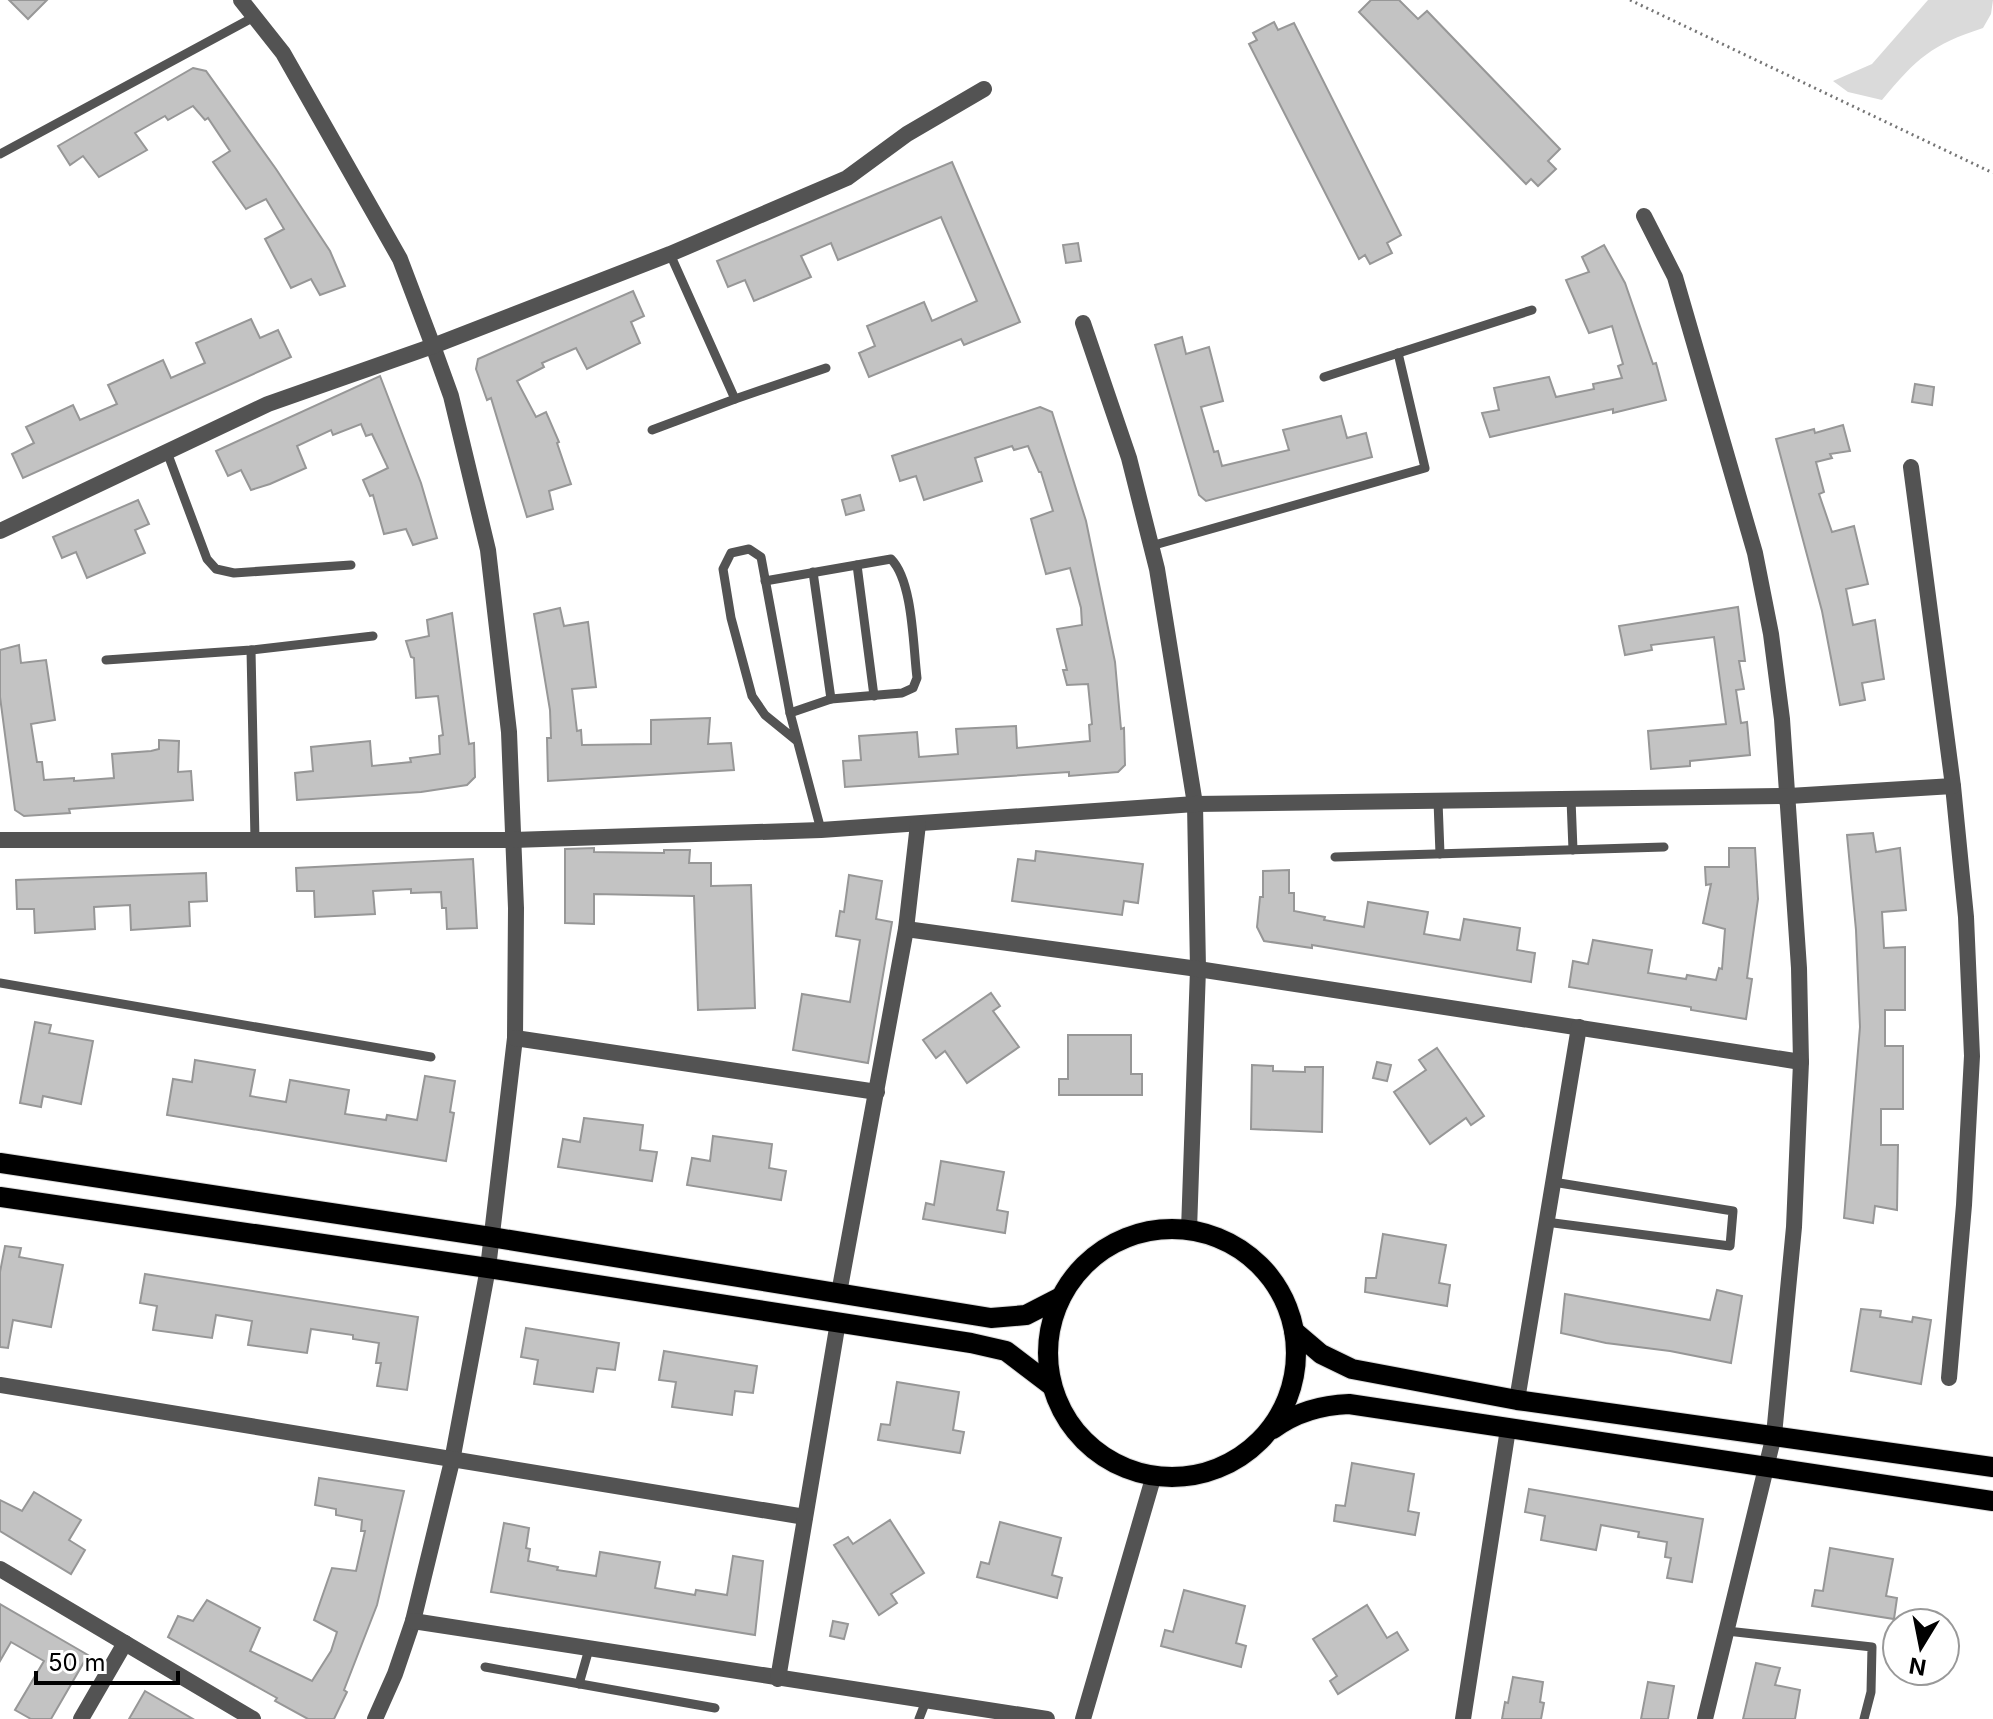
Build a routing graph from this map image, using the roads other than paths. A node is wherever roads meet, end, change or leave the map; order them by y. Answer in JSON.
{"nodes":[{"id":1,"x":241,"y":0,"type":"edge"},
{"id":2,"x":254,"y":17,"type":"junction"},
{"id":3,"x":984,"y":89,"type":"dead end"},
{"id":4,"x":0,"y":154,"type":"edge"},
{"id":5,"x":1644,"y":216,"type":"dead end"},
{"id":6,"x":670,"y":254,"type":"junction"},
{"id":7,"x":1532,"y":310,"type":"dead end"},
{"id":8,"x":1083,"y":323,"type":"dead end"},
{"id":9,"x":433,"y":346,"type":"junction"},
{"id":10,"x":1398,"y":353,"type":"junction"},
{"id":11,"x":826,"y":368,"type":"dead end"},
{"id":12,"x":1324,"y":377,"type":"dead end"},
{"id":13,"x":735,"y":399,"type":"junction"},
{"id":14,"x":652,"y":430,"type":"dead end"},
{"id":15,"x":167,"y":452,"type":"junction"},
{"id":16,"x":1911,"y":467,"type":"dead end"},
{"id":17,"x":0,"y":531,"type":"edge"},
{"id":18,"x":1151,"y":546,"type":"junction"},
{"id":19,"x":351,"y":565,"type":"dead end"},
{"id":20,"x":857,"y":565,"type":"junction"},
{"id":21,"x":813,"y":572,"type":"junction"},
{"id":22,"x":765,"y":581,"type":"junction"},
{"id":23,"x":373,"y":636,"type":"dead end"},
{"id":24,"x":251,"y":650,"type":"junction"},
{"id":25,"x":106,"y":660,"type":"dead end"},
{"id":26,"x":874,"y":696,"type":"junction"},
{"id":27,"x":831,"y":699,"type":"junction"},
{"id":28,"x":790,"y":713,"type":"junction"},
{"id":29,"x":797,"y":741,"type":"junction"},
{"id":30,"x":1953,"y":786,"type":"junction"},
{"id":31,"x":1789,"y":796,"type":"junction"},
{"id":32,"x":1571,"y":799,"type":"junction"},
{"id":33,"x":1438,"y":801,"type":"junction"},
{"id":34,"x":1195,"y":804,"type":"junction"},
{"id":35,"x":918,"y":824,"type":"junction"},
{"id":36,"x":821,"y":830,"type":"junction"},
{"id":37,"x":0,"y":840,"type":"edge"},
{"id":38,"x":255,"y":840,"type":"junction"},
{"id":39,"x":513,"y":840,"type":"junction"},
{"id":40,"x":1664,"y":847,"type":"dead end"},
{"id":41,"x":1573,"y":850,"type":"junction"},
{"id":42,"x":1440,"y":854,"type":"junction"},
{"id":43,"x":1335,"y":857,"type":"dead end"},
{"id":44,"x":906,"y":929,"type":"junction"},
{"id":45,"x":1198,"y":969,"type":"junction"},
{"id":46,"x":0,"y":983,"type":"edge"},
{"id":47,"x":1579,"y":1027,"type":"junction"},
{"id":48,"x":515,"y":1038,"type":"junction"},
{"id":49,"x":431,"y":1057,"type":"dead end"},
{"id":50,"x":1801,"y":1062,"type":"junction"},
{"id":51,"x":877,"y":1092,"type":"junction"},
{"id":52,"x":0,"y":1163,"type":"edge"},
{"id":53,"x":1553,"y":1182,"type":"junction"},
{"id":54,"x":0,"y":1197,"type":"edge"},
{"id":55,"x":1546,"y":1222,"type":"junction"},
{"id":56,"x":1189,"y":1230,"type":"junction"},
{"id":57,"x":491,"y":1237,"type":"junction"},
{"id":58,"x":488,"y":1268,"type":"junction"},
{"id":59,"x":839,"y":1293,"type":"junction"},
{"id":60,"x":1061,"y":1297,"type":"junction"},
{"id":61,"x":838,"y":1322,"type":"junction"},
{"id":62,"x":1294,"y":1331,"type":"junction"},
{"id":63,"x":1949,"y":1378,"type":"dead end"},
{"id":64,"x":0,"y":1385,"type":"edge"},
{"id":65,"x":1052,"y":1386,"type":"junction"},
{"id":66,"x":1517,"y":1400,"type":"junction"},
{"id":67,"x":1508,"y":1429,"type":"junction"},
{"id":68,"x":1266,"y":1433,"type":"junction"},
{"id":69,"x":1774,"y":1435,"type":"junction"},
{"id":70,"x":452,"y":1461,"type":"junction"},
{"id":71,"x":1993,"y":1467,"type":"edge"},
{"id":72,"x":1767,"y":1468,"type":"junction"},
{"id":73,"x":1154,"y":1475,"type":"junction"},
{"id":74,"x":1993,"y":1501,"type":"edge"},
{"id":75,"x":805,"y":1517,"type":"junction"},
{"id":76,"x":0,"y":1569,"type":"edge"},
{"id":77,"x":413,"y":1621,"type":"junction"},
{"id":78,"x":1727,"y":1631,"type":"junction"},
{"id":79,"x":125,"y":1643,"type":"junction"},
{"id":80,"x":589,"y":1649,"type":"junction"},
{"id":81,"x":485,"y":1667,"type":"dead end"},
{"id":82,"x":778,"y":1679,"type":"junction"},
{"id":83,"x":579,"y":1684,"type":"junction"},
{"id":84,"x":926,"y":1701,"type":"junction"},
{"id":85,"x":715,"y":1708,"type":"dead end"},
{"id":86,"x":81,"y":1719,"type":"edge"},
{"id":87,"x":253,"y":1719,"type":"edge"},
{"id":88,"x":375,"y":1719,"type":"edge"},
{"id":89,"x":919,"y":1719,"type":"edge"},
{"id":90,"x":1047,"y":1719,"type":"edge"},
{"id":91,"x":1083,"y":1719,"type":"edge"},
{"id":92,"x":1463,"y":1719,"type":"edge"},
{"id":93,"x":1705,"y":1719,"type":"edge"},
{"id":94,"x":1864,"y":1719,"type":"edge"}],
"edges":[{"from":1,"to":2,"type":"street"},
{"from":2,"to":4,"type":"lane"},
{"from":2,"to":9,"type":"street"},
{"from":3,"to":6,"type":"street"},
{"from":5,"to":31,"type":"street"},
{"from":6,"to":9,"type":"street"},
{"from":6,"to":13,"type":"lane"},
{"from":7,"to":10,"type":"lane"},
{"from":8,"to":18,"type":"street"},
{"from":9,"to":15,"type":"street"},
{"from":9,"to":39,"type":"street"},
{"from":10,"to":12,"type":"lane"},
{"from":10,"to":18,"type":"lane"},
{"from":11,"to":13,"type":"lane"},
{"from":13,"to":14,"type":"lane"},
{"from":15,"to":17,"type":"street"},
{"from":15,"to":19,"type":"lane"},
{"from":16,"to":30,"type":"street"},
{"from":18,"to":34,"type":"street"},
{"from":20,"to":21,"type":"lane"},
{"from":20,"to":26,"type":"lane"},
{"from":20,"to":26,"type":"lane"},
{"from":21,"to":22,"type":"lane"},
{"from":21,"to":27,"type":"lane"},
{"from":22,"to":28,"type":"lane"},
{"from":22,"to":29,"type":"lane"},
{"from":23,"to":24,"type":"lane"},
{"from":24,"to":25,"type":"lane"},
{"from":24,"to":38,"type":"lane"},
{"from":26,"to":27,"type":"lane"},
{"from":27,"to":28,"type":"lane"},
{"from":28,"to":29,"type":"lane"},
{"from":29,"to":36,"type":"lane"},
{"from":30,"to":31,"type":"street"},
{"from":30,"to":63,"type":"street"},
{"from":31,"to":32,"type":"street"},
{"from":31,"to":50,"type":"street"},
{"from":32,"to":33,"type":"street"},
{"from":32,"to":41,"type":"lane"},
{"from":33,"to":34,"type":"street"},
{"from":33,"to":42,"type":"lane"},
{"from":34,"to":35,"type":"street"},
{"from":34,"to":45,"type":"street"},
{"from":35,"to":36,"type":"street"},
{"from":35,"to":44,"type":"street"},
{"from":36,"to":39,"type":"street"},
{"from":37,"to":38,"type":"street"},
{"from":38,"to":39,"type":"street"},
{"from":39,"to":48,"type":"street"},
{"from":40,"to":41,"type":"lane"},
{"from":41,"to":42,"type":"lane"},
{"from":42,"to":43,"type":"lane"},
{"from":44,"to":45,"type":"street"},
{"from":44,"to":51,"type":"street"},
{"from":45,"to":47,"type":"street"},
{"from":45,"to":56,"type":"street"},
{"from":46,"to":49,"type":"lane"},
{"from":47,"to":50,"type":"street"},
{"from":47,"to":53,"type":"street"},
{"from":48,"to":51,"type":"street"},
{"from":48,"to":57,"type":"street"},
{"from":50,"to":69,"type":"street"},
{"from":51,"to":59,"type":"street"},
{"from":52,"to":57,"type":"main road"},
{"from":53,"to":55,"type":"street"},
{"from":53,"to":55,"type":"lane"},
{"from":54,"to":58,"type":"main road"},
{"from":55,"to":66,"type":"street"},
{"from":56,"to":60,"type":"main road"},
{"from":56,"to":62,"type":"main road"},
{"from":57,"to":58,"type":"street"},
{"from":57,"to":59,"type":"main road"},
{"from":58,"to":61,"type":"main road"},
{"from":58,"to":70,"type":"street"},
{"from":59,"to":60,"type":"main road"},
{"from":60,"to":65,"type":"main road"},
{"from":61,"to":65,"type":"main road"},
{"from":61,"to":75,"type":"street"},
{"from":62,"to":66,"type":"main road"},
{"from":62,"to":68,"type":"main road"},
{"from":64,"to":70,"type":"street"},
{"from":65,"to":73,"type":"main road"},
{"from":66,"to":69,"type":"main road"},
{"from":67,"to":68,"type":"main road"},
{"from":67,"to":72,"type":"main road"},
{"from":67,"to":92,"type":"street"},
{"from":68,"to":73,"type":"main road"},
{"from":69,"to":71,"type":"main road"},
{"from":69,"to":72,"type":"street"},
{"from":70,"to":75,"type":"street"},
{"from":70,"to":77,"type":"street"},
{"from":72,"to":74,"type":"main road"},
{"from":72,"to":78,"type":"street"},
{"from":73,"to":91,"type":"street"},
{"from":75,"to":82,"type":"street"},
{"from":76,"to":79,"type":"street"},
{"from":77,"to":80,"type":"street"},
{"from":77,"to":88,"type":"street"},
{"from":78,"to":93,"type":"street"},
{"from":78,"to":94,"type":"lane"},
{"from":79,"to":86,"type":"street"},
{"from":79,"to":87,"type":"street"},
{"from":80,"to":82,"type":"street"},
{"from":80,"to":83,"type":"lane"},
{"from":81,"to":83,"type":"lane"},
{"from":82,"to":84,"type":"street"},
{"from":83,"to":85,"type":"lane"},
{"from":84,"to":89,"type":"lane"},
{"from":84,"to":90,"type":"street"}]}
